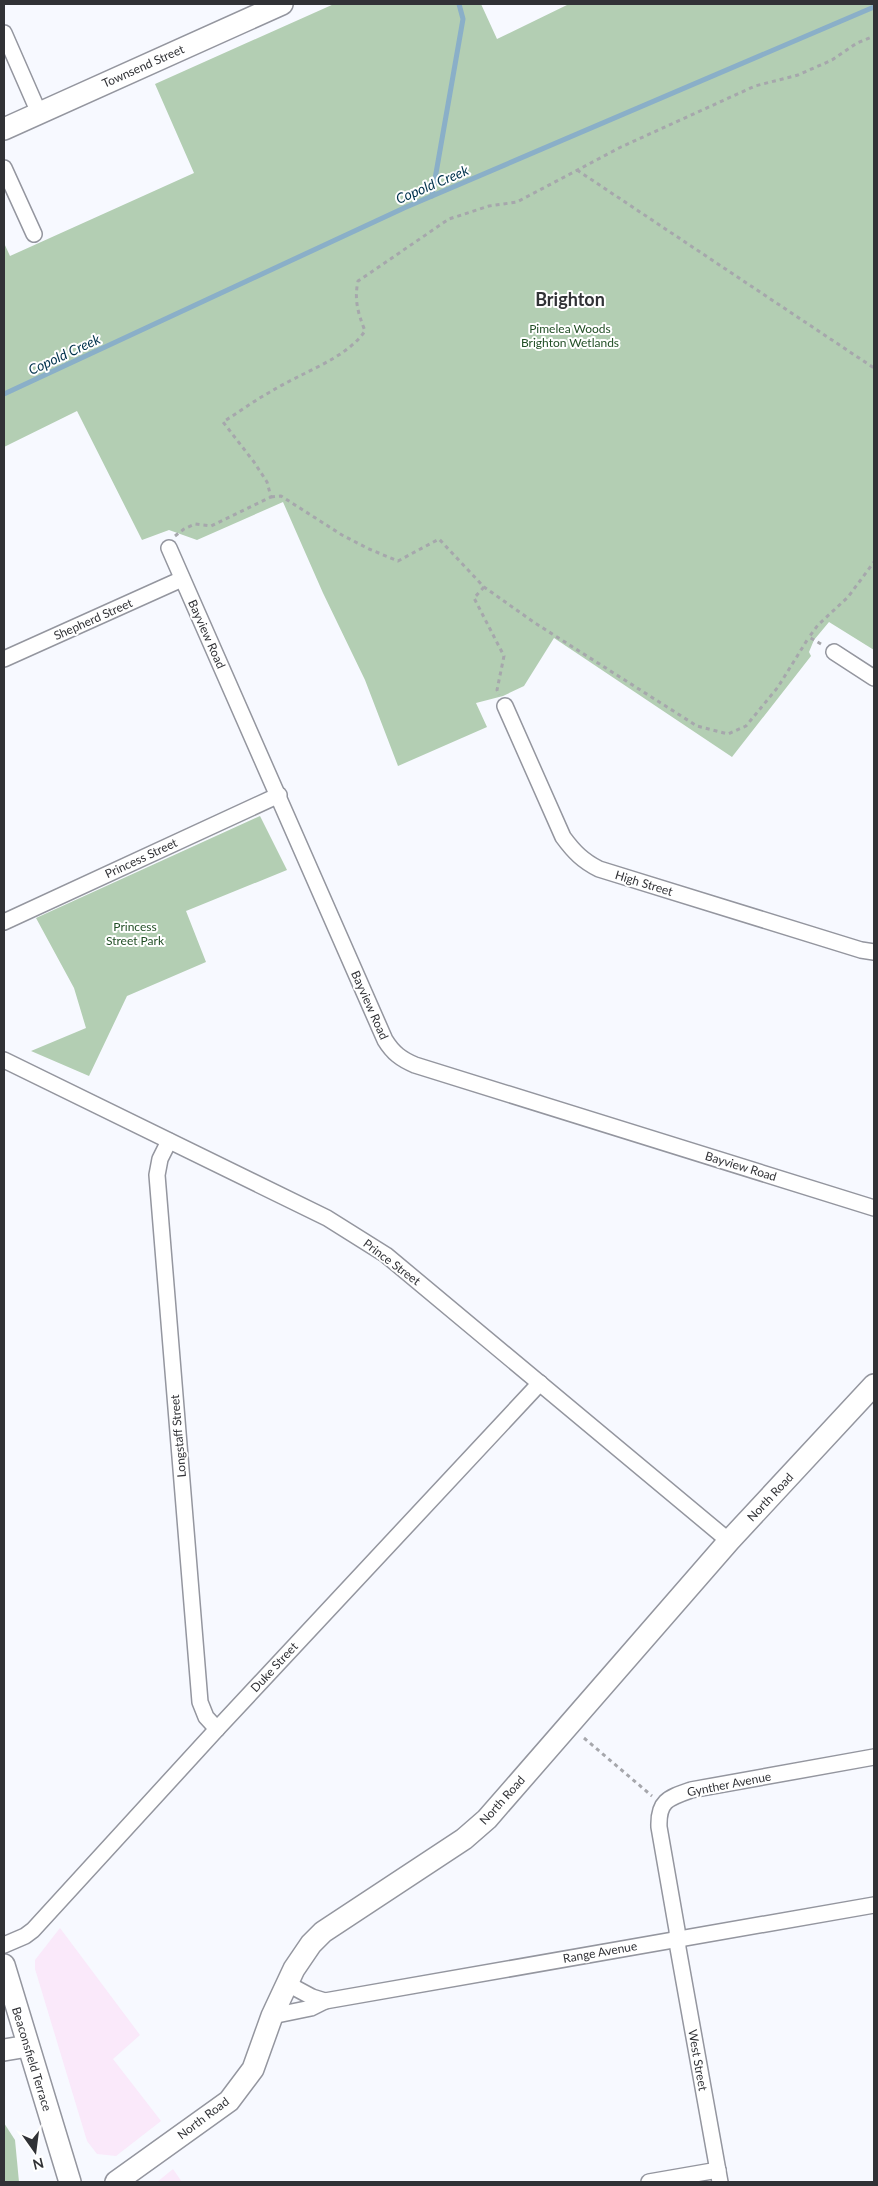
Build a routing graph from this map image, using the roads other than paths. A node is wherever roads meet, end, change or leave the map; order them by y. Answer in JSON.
{"nodes":[{"id":1,"x":282,"y":4,"type":"edge"},
{"id":2,"x":4,"y":33,"type":"edge"},
{"id":3,"x":39,"y":113,"type":"junction"},
{"id":4,"x":4,"y":130,"type":"edge"},
{"id":5,"x":4,"y":168,"type":"edge"},
{"id":6,"x":34,"y":234,"type":"dead end"},
{"id":7,"x":169,"y":548,"type":"road end"},
{"id":8,"x":182,"y":579,"type":"junction"},
{"id":9,"x":834,"y":652,"type":"road end"},
{"id":10,"x":4,"y":659,"type":"edge"},
{"id":11,"x":874,"y":678,"type":"edge"},
{"id":12,"x":506,"y":706,"type":"road end"},
{"id":13,"x":278,"y":795,"type":"junction"},
{"id":14,"x":4,"y":922,"type":"edge"},
{"id":15,"x":874,"y":952,"type":"edge"},
{"id":16,"x":4,"y":1060,"type":"edge"},
{"id":17,"x":169,"y":1141,"type":"junction"},
{"id":18,"x":874,"y":1208,"type":"edge"},
{"id":19,"x":540,"y":1383,"type":"junction"},
{"id":20,"x":874,"y":1385,"type":"edge"},
{"id":21,"x":730,"y":1541,"type":"junction"},
{"id":22,"x":217,"y":1729,"type":"junction"},
{"id":23,"x":874,"y":1756,"type":"edge"},
{"id":24,"x":874,"y":1905,"type":"edge"},
{"id":25,"x":678,"y":1938,"type":"junction"},
{"id":26,"x":4,"y":1946,"type":"edge"},
{"id":27,"x":4,"y":1964,"type":"edge"},
{"id":28,"x":286,"y":1983,"type":"junction"},
{"id":29,"x":325,"y":2001,"type":"junction"},
{"id":30,"x":272,"y":2016,"type":"junction"},
{"id":31,"x":28,"y":2046,"type":"junction"},
{"id":32,"x":4,"y":2050,"type":"edge"},
{"id":33,"x":719,"y":2176,"type":"edge"},
{"id":34,"x":70,"y":2182,"type":"edge"},
{"id":35,"x":116,"y":2182,"type":"edge"},
{"id":36,"x":649,"y":2182,"type":"edge"}],
"edges":[{"from":1,"to":3,"type":"street","name":"Townsend Street"},
{"from":2,"to":3,"type":"street"},
{"from":3,"to":4,"type":"street","name":"Townsend Street"},
{"from":5,"to":6,"type":"street"},
{"from":7,"to":8,"type":"street","name":"Bayview Road"},
{"from":8,"to":10,"type":"street","name":"Shepherd Street"},
{"from":8,"to":13,"type":"street","name":"Bayview Road"},
{"from":9,"to":11,"type":"street"},
{"from":12,"to":15,"type":"street","name":"High Street"},
{"from":13,"to":14,"type":"street","name":"Princess Street"},
{"from":13,"to":18,"type":"street","name":"Bayview Road"},
{"from":16,"to":17,"type":"street","name":"Prince Street"},
{"from":17,"to":19,"type":"street","name":"Prince Street"},
{"from":17,"to":22,"type":"street","name":"Longstaff Street"},
{"from":19,"to":21,"type":"street","name":"Prince Street"},
{"from":19,"to":22,"type":"street","name":"Duke Street"},
{"from":20,"to":21,"type":"street","name":"North Road"},
{"from":21,"to":28,"type":"street","name":"North Road"},
{"from":22,"to":26,"type":"street","name":"Duke Street"},
{"from":23,"to":25,"type":"street","name":"Gynther Avenue"},
{"from":24,"to":25,"type":"street","name":"Range Avenue"},
{"from":25,"to":29,"type":"street","name":"Range Avenue"},
{"from":25,"to":33,"type":"street","name":"West Street"},
{"from":27,"to":31,"type":"street","name":"Beaconsfield Terrace"},
{"from":28,"to":29,"type":"street"},
{"from":28,"to":30,"type":"street","name":"North Road"},
{"from":29,"to":30,"type":"street","name":"Range Avenue"},
{"from":30,"to":35,"type":"street","name":"North Road"},
{"from":31,"to":32,"type":"street"},
{"from":31,"to":34,"type":"street","name":"Beaconsfield Terrace"},
{"from":33,"to":36,"type":"street"}]}
